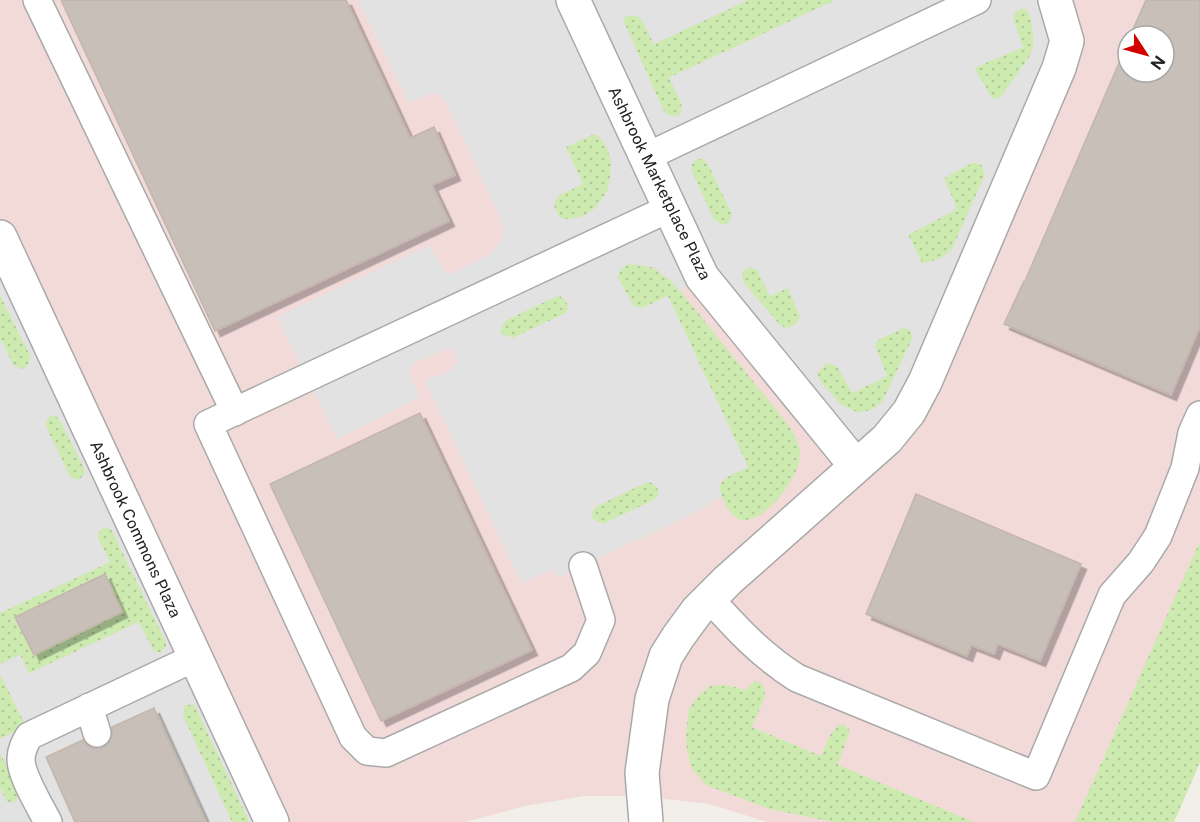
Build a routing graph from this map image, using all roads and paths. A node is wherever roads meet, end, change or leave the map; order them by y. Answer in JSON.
{"nodes":[{"id":1,"x":37,"y":0,"type":"edge"},
{"id":2,"x":573,"y":0,"type":"edge"},
{"id":3,"x":977,"y":0,"type":"edge"},
{"id":4,"x":1055,"y":0,"type":"edge"},
{"id":5,"x":646,"y":157,"type":"junction"},
{"id":6,"x":670,"y":208,"type":"junction"},
{"id":7,"x":0,"y":237,"type":"edge"},
{"id":8,"x":235,"y":412,"type":"junction"},
{"id":9,"x":1200,"y":415,"type":"edge"},
{"id":10,"x":856,"y":466,"type":"junction"},
{"id":11,"x":583,"y":566,"type":"dead end"},
{"id":12,"x":710,"y":599,"type":"junction"},
{"id":13,"x":196,"y":657,"type":"junction"},
{"id":14,"x":89,"y":707,"type":"junction"},
{"id":15,"x":97,"y":733,"type":"dead end"},
{"id":16,"x":48,"y":822,"type":"edge"},
{"id":17,"x":272,"y":822,"type":"edge"},
{"id":18,"x":646,"y":822,"type":"edge"}],
"edges":[{"from":1,"to":8,"type":"lane"},
{"from":2,"to":5,"type":"street","name":"Ashbrook Marketplace Plaza"},
{"from":3,"to":5,"type":"lane"},
{"from":4,"to":10,"type":"street"},
{"from":5,"to":6,"type":"street","name":"Ashbrook Marketplace Plaza"},
{"from":6,"to":8,"type":"lane"},
{"from":6,"to":10,"type":"street","name":"Ashbrook Marketplace Plaza"},
{"from":7,"to":13,"type":"street","name":"Ashbrook Commons Plaza"},
{"from":8,"to":11,"type":"lane"},
{"from":9,"to":12,"type":"lane"},
{"from":10,"to":12,"type":"street"},
{"from":12,"to":18,"type":"street"},
{"from":13,"to":14,"type":"lane"},
{"from":13,"to":17,"type":"street","name":"Ashbrook Commons Plaza"},
{"from":14,"to":15,"type":"lane"},
{"from":14,"to":16,"type":"lane"}]}
